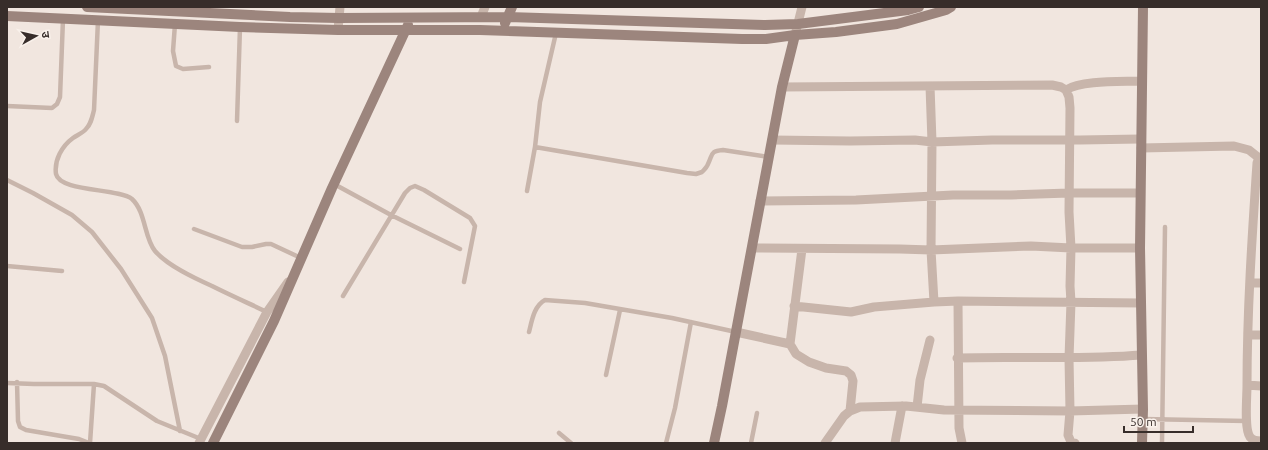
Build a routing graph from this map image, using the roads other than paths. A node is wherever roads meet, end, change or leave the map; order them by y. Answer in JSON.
{"nodes":[{"id":1,"x":87,"y":7,"type":"edge"},
{"id":2,"x":340,"y":7,"type":"edge"},
{"id":3,"x":485,"y":7,"type":"edge"},
{"id":4,"x":512,"y":7,"type":"edge"},
{"id":5,"x":802,"y":7,"type":"edge"},
{"id":6,"x":919,"y":7,"type":"edge"},
{"id":7,"x":951,"y":7,"type":"edge"},
{"id":8,"x":1143,"y":7,"type":"edge"},
{"id":9,"x":147,"y":8,"type":"edge"},
{"id":10,"x":7,"y":16,"type":"edge"},
{"id":11,"x":411,"y":17,"type":"junction"},
{"id":12,"x":481,"y":17,"type":"junction"},
{"id":13,"x":507,"y":17,"type":"junction"},
{"id":14,"x":339,"y":18,"type":"junction"},
{"id":15,"x":63,"y":19,"type":"junction"},
{"id":16,"x":98,"y":20,"type":"junction"},
{"id":17,"x":176,"y":24,"type":"junction"},
{"id":18,"x":798,"y":24,"type":"junction"},
{"id":19,"x":240,"y":26,"type":"junction"},
{"id":20,"x":405,"y":29,"type":"junction"},
{"id":21,"x":338,"y":30,"type":"junction"},
{"id":22,"x":502,"y":30,"type":"junction"},
{"id":23,"x":556,"y":33,"type":"junction"},
{"id":24,"x":795,"y":35,"type":"junction"},
{"id":25,"x":209,"y":67,"type":"dead end"},
{"id":26,"x":1142,"y":81,"type":"junction"},
{"id":27,"x":930,"y":86,"type":"junction"},
{"id":28,"x":782,"y":87,"type":"junction"},
{"id":29,"x":1066,"y":90,"type":"junction"},
{"id":30,"x":7,"y":106,"type":"edge"},
{"id":31,"x":237,"y":121,"type":"dead end"},
{"id":32,"x":772,"y":140,"type":"junction"},
{"id":33,"x":1069,"y":140,"type":"junction"},
{"id":34,"x":932,"y":142,"type":"junction"},
{"id":35,"x":1141,"y":143,"type":"junction"},
{"id":36,"x":535,"y":147,"type":"junction"},
{"id":37,"x":769,"y":157,"type":"junction"},
{"id":38,"x":1260,"y":158,"type":"edge"},
{"id":39,"x":7,"y":180,"type":"edge"},
{"id":40,"x":334,"y":184,"type":"junction"},
{"id":41,"x":527,"y":192,"type":"dead end"},
{"id":42,"x":1069,"y":193,"type":"junction"},
{"id":43,"x":1140,"y":193,"type":"junction"},
{"id":44,"x":931,"y":196,"type":"junction"},
{"id":45,"x":760,"y":201,"type":"junction"},
{"id":46,"x":391,"y":215,"type":"junction"},
{"id":47,"x":1165,"y":227,"type":"dead end"},
{"id":48,"x":194,"y":229,"type":"dead end"},
{"id":49,"x":752,"y":248,"type":"junction"},
{"id":50,"x":1071,"y":248,"type":"junction"},
{"id":51,"x":1140,"y":248,"type":"junction"},
{"id":52,"x":460,"y":249,"type":"dead end"},
{"id":53,"x":802,"y":249,"type":"junction"},
{"id":54,"x":931,"y":250,"type":"junction"},
{"id":55,"x":301,"y":258,"type":"junction"},
{"id":56,"x":7,"y":266,"type":"edge"},
{"id":57,"x":62,"y":271,"type":"dead end"},
{"id":58,"x":293,"y":275,"type":"junction"},
{"id":59,"x":464,"y":282,"type":"dead end"},
{"id":60,"x":1250,"y":283,"type":"junction"},
{"id":61,"x":1261,"y":283,"type":"edge"},
{"id":62,"x":343,"y":296,"type":"dead end"},
{"id":63,"x":958,"y":301,"type":"junction"},
{"id":64,"x":934,"y":302,"type":"junction"},
{"id":65,"x":1071,"y":302,"type":"junction"},
{"id":66,"x":1141,"y":303,"type":"junction"},
{"id":67,"x":794,"y":306,"type":"junction"},
{"id":68,"x":620,"y":310,"type":"junction"},
{"id":69,"x":267,"y":312,"type":"junction"},
{"id":70,"x":691,"y":322,"type":"junction"},
{"id":71,"x":529,"y":332,"type":"dead end"},
{"id":72,"x":736,"y":332,"type":"junction"},
{"id":73,"x":1248,"y":335,"type":"junction"},
{"id":74,"x":1261,"y":335,"type":"edge"},
{"id":75,"x":930,"y":340,"type":"dead end"},
{"id":76,"x":790,"y":344,"type":"junction"},
{"id":77,"x":1141,"y":355,"type":"junction"},
{"id":78,"x":957,"y":358,"type":"junction"},
{"id":79,"x":1070,"y":358,"type":"junction"},
{"id":80,"x":606,"y":375,"type":"dead end"},
{"id":81,"x":18,"y":382,"type":"junction"},
{"id":82,"x":7,"y":383,"type":"edge"},
{"id":83,"x":94,"y":384,"type":"junction"},
{"id":84,"x":1247,"y":385,"type":"junction"},
{"id":85,"x":1261,"y":386,"type":"edge"},
{"id":86,"x":902,"y":406,"type":"junction"},
{"id":87,"x":917,"y":407,"type":"junction"},
{"id":88,"x":958,"y":410,"type":"junction"},
{"id":89,"x":850,"y":411,"type":"junction"},
{"id":90,"x":1070,"y":411,"type":"junction"},
{"id":91,"x":757,"y":413,"type":"dead end"},
{"id":92,"x":1143,"y":414,"type":"junction"},
{"id":93,"x":1162,"y":419,"type":"junction"},
{"id":94,"x":1246,"y":421,"type":"junction"},
{"id":95,"x":180,"y":430,"type":"junction"},
{"id":96,"x":559,"y":433,"type":"dead end"},
{"id":97,"x":200,"y":441,"type":"edge"},
{"id":98,"x":1261,"y":441,"type":"edge"},
{"id":99,"x":90,"y":443,"type":"edge"},
{"id":100,"x":213,"y":443,"type":"edge"},
{"id":101,"x":570,"y":443,"type":"edge"},
{"id":102,"x":666,"y":443,"type":"edge"},
{"id":103,"x":714,"y":443,"type":"edge"},
{"id":104,"x":751,"y":443,"type":"edge"},
{"id":105,"x":825,"y":443,"type":"edge"},
{"id":106,"x":894,"y":443,"type":"edge"},
{"id":107,"x":962,"y":443,"type":"edge"},
{"id":108,"x":1071,"y":443,"type":"edge"},
{"id":109,"x":1142,"y":443,"type":"edge"},
{"id":110,"x":1162,"y":443,"type":"edge"}],
"edges":[{"from":1,"to":9,"type":"main road"},
{"from":2,"to":14,"type":"street"},
{"from":3,"to":12,"type":"street"},
{"from":4,"to":13,"type":"main road"},
{"from":5,"to":18,"type":"street"},
{"from":6,"to":18,"type":"main road"},
{"from":7,"to":24,"type":"main road"},
{"from":8,"to":26,"type":"main road"},
{"from":9,"to":14,"type":"main road"},
{"from":10,"to":15,"type":"main road"},
{"from":11,"to":12,"type":"main road"},
{"from":11,"to":14,"type":"main road"},
{"from":11,"to":20,"type":"main road"},
{"from":12,"to":13,"type":"main road"},
{"from":13,"to":18,"type":"main road"},
{"from":13,"to":22,"type":"main road"},
{"from":14,"to":21,"type":"street"},
{"from":15,"to":16,"type":"main road"},
{"from":15,"to":30,"type":"lane"},
{"from":16,"to":17,"type":"main road"},
{"from":16,"to":69,"type":"lane"},
{"from":17,"to":19,"type":"main road"},
{"from":17,"to":25,"type":"lane"},
{"from":18,"to":24,"type":"street"},
{"from":19,"to":21,"type":"main road"},
{"from":19,"to":31,"type":"lane"},
{"from":20,"to":21,"type":"main road"},
{"from":20,"to":22,"type":"main road"},
{"from":20,"to":40,"type":"main road"},
{"from":22,"to":23,"type":"main road"},
{"from":23,"to":24,"type":"main road"},
{"from":23,"to":36,"type":"lane"},
{"from":24,"to":28,"type":"main road"},
{"from":26,"to":29,"type":"street"},
{"from":26,"to":35,"type":"main road"},
{"from":27,"to":28,"type":"street"},
{"from":27,"to":29,"type":"street"},
{"from":27,"to":34,"type":"street"},
{"from":28,"to":32,"type":"main road"},
{"from":29,"to":33,"type":"street"},
{"from":32,"to":34,"type":"street"},
{"from":32,"to":37,"type":"main road"},
{"from":33,"to":34,"type":"street"},
{"from":33,"to":35,"type":"street"},
{"from":33,"to":42,"type":"street"},
{"from":34,"to":44,"type":"street"},
{"from":35,"to":38,"type":"street"},
{"from":35,"to":43,"type":"main road"},
{"from":36,"to":37,"type":"lane"},
{"from":36,"to":41,"type":"lane"},
{"from":37,"to":45,"type":"main road"},
{"from":38,"to":60,"type":"street"},
{"from":39,"to":95,"type":"lane"},
{"from":40,"to":46,"type":"lane"},
{"from":40,"to":55,"type":"main road"},
{"from":42,"to":43,"type":"street"},
{"from":42,"to":44,"type":"street"},
{"from":42,"to":50,"type":"street"},
{"from":43,"to":51,"type":"main road"},
{"from":44,"to":45,"type":"street"},
{"from":44,"to":54,"type":"street"},
{"from":45,"to":49,"type":"main road"},
{"from":46,"to":52,"type":"lane"},
{"from":46,"to":59,"type":"lane"},
{"from":46,"to":62,"type":"lane"},
{"from":47,"to":93,"type":"lane"},
{"from":48,"to":55,"type":"lane"},
{"from":49,"to":53,"type":"street"},
{"from":49,"to":72,"type":"main road"},
{"from":50,"to":51,"type":"street"},
{"from":50,"to":54,"type":"street"},
{"from":50,"to":65,"type":"street"},
{"from":51,"to":66,"type":"main road"},
{"from":53,"to":54,"type":"street"},
{"from":53,"to":67,"type":"street"},
{"from":54,"to":64,"type":"street"},
{"from":55,"to":58,"type":"main road"},
{"from":56,"to":57,"type":"lane"},
{"from":58,"to":69,"type":"street"},
{"from":58,"to":100,"type":"main road"},
{"from":60,"to":61,"type":"street"},
{"from":60,"to":73,"type":"street"},
{"from":63,"to":64,"type":"street"},
{"from":63,"to":65,"type":"street"},
{"from":63,"to":78,"type":"street"},
{"from":64,"to":67,"type":"street"},
{"from":65,"to":66,"type":"street"},
{"from":65,"to":79,"type":"street"},
{"from":66,"to":77,"type":"main road"},
{"from":67,"to":76,"type":"street"},
{"from":68,"to":70,"type":"lane"},
{"from":68,"to":71,"type":"lane"},
{"from":68,"to":80,"type":"lane"},
{"from":69,"to":97,"type":"street"},
{"from":70,"to":72,"type":"lane"},
{"from":70,"to":102,"type":"lane"},
{"from":72,"to":76,"type":"street"},
{"from":72,"to":103,"type":"main road"},
{"from":73,"to":74,"type":"street"},
{"from":73,"to":84,"type":"street"},
{"from":75,"to":87,"type":"street"},
{"from":76,"to":89,"type":"street"},
{"from":77,"to":79,"type":"street"},
{"from":77,"to":92,"type":"main road"},
{"from":78,"to":79,"type":"street"},
{"from":78,"to":88,"type":"street"},
{"from":79,"to":90,"type":"street"},
{"from":81,"to":82,"type":"lane"},
{"from":81,"to":83,"type":"lane"},
{"from":81,"to":99,"type":"lane"},
{"from":83,"to":95,"type":"lane"},
{"from":83,"to":99,"type":"lane"},
{"from":84,"to":85,"type":"street"},
{"from":84,"to":94,"type":"street"},
{"from":86,"to":87,"type":"street"},
{"from":86,"to":89,"type":"street"},
{"from":86,"to":106,"type":"street"},
{"from":87,"to":88,"type":"street"},
{"from":88,"to":90,"type":"street"},
{"from":88,"to":107,"type":"street"},
{"from":89,"to":105,"type":"street"},
{"from":90,"to":92,"type":"street"},
{"from":90,"to":108,"type":"street"},
{"from":91,"to":104,"type":"lane"},
{"from":92,"to":93,"type":"lane"},
{"from":92,"to":109,"type":"main road"},
{"from":93,"to":94,"type":"lane"},
{"from":93,"to":110,"type":"lane"},
{"from":94,"to":98,"type":"street"},
{"from":95,"to":97,"type":"lane"},
{"from":96,"to":101,"type":"lane"}]}
